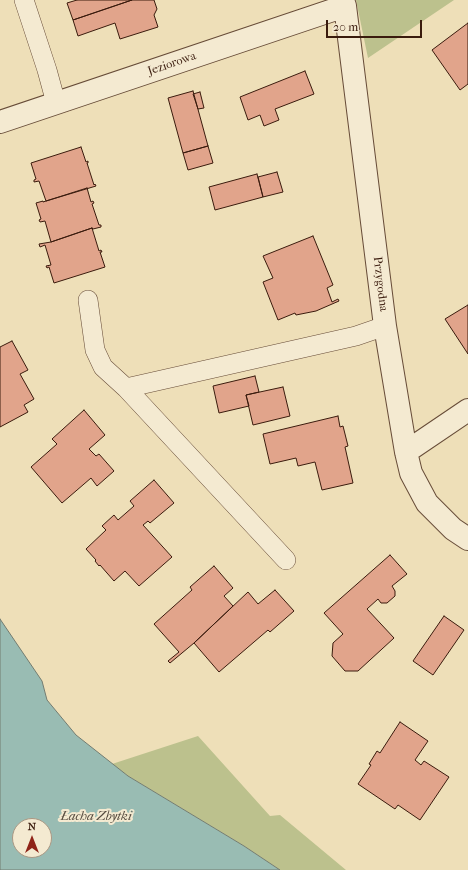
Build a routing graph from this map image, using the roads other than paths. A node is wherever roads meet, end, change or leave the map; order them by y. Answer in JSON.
{"nodes":[{"id":1,"x":24,"y":0,"type":"edge"},
{"id":2,"x":344,"y":3,"type":"edge"},
{"id":3,"x":56,"y":103,"type":"junction"},
{"id":4,"x":0,"y":122,"type":"edge"},
{"id":5,"x":88,"y":300,"type":"dead end"},
{"id":6,"x":385,"y":326,"type":"junction"},
{"id":7,"x":126,"y":388,"type":"junction"},
{"id":8,"x":468,"y":410,"type":"edge"},
{"id":9,"x":406,"y":452,"type":"junction"},
{"id":10,"x":468,"y":539,"type":"edge"},
{"id":11,"x":286,"y":560,"type":"dead end"}],
"edges":[{"from":1,"to":3,"type":"lane"},
{"from":2,"to":3,"type":"street","name":"Jeziorowa"},
{"from":2,"to":6,"type":"street","name":"Przygodna"},
{"from":3,"to":4,"type":"street","name":"Jeziorowa"},
{"from":5,"to":7,"type":"lane"},
{"from":6,"to":7,"type":"lane"},
{"from":6,"to":9,"type":"street","name":"Przygodna"},
{"from":7,"to":11,"type":"lane"},
{"from":8,"to":9,"type":"street"},
{"from":9,"to":10,"type":"street","name":"Przygodna"}]}
